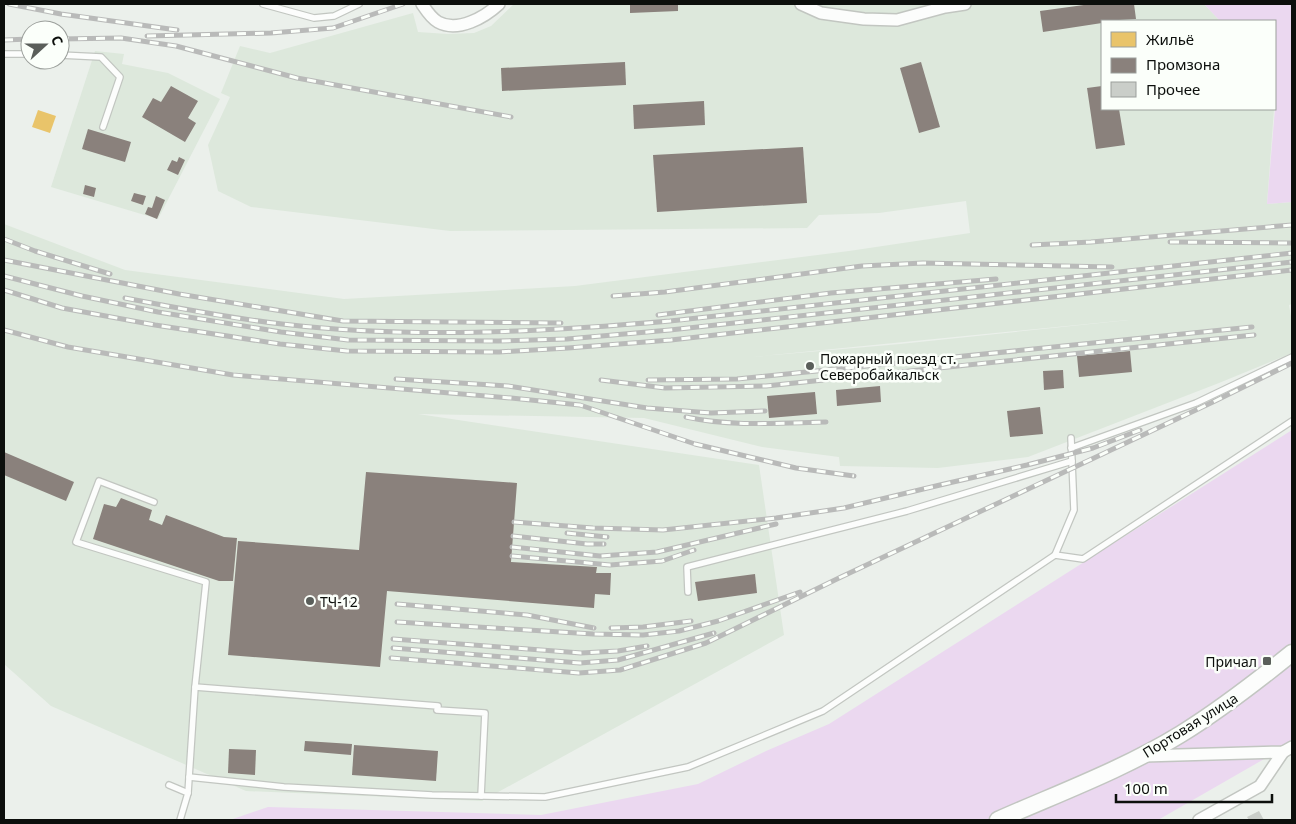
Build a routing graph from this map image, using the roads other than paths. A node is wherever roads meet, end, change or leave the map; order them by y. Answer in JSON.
{"nodes":[{"id":1,"x":263,"y":4,"type":"edge"},
{"id":2,"x":359,"y":4,"type":"edge"},
{"id":3,"x":422,"y":4,"type":"edge"},
{"id":4,"x":499,"y":4,"type":"edge"},
{"id":5,"x":801,"y":4,"type":"edge"},
{"id":6,"x":965,"y":4,"type":"edge"},
{"id":7,"x":4,"y":54,"type":"edge"},
{"id":8,"x":20,"y":54,"type":"edge"},
{"id":9,"x":70,"y":55,"type":"edge"},
{"id":10,"x":103,"y":127,"type":"dead end"},
{"id":11,"x":1292,"y":357,"type":"edge"},
{"id":12,"x":1292,"y":421,"type":"edge"},
{"id":13,"x":1071,"y":438,"type":"dead end"},
{"id":14,"x":1071,"y":448,"type":"junction"},
{"id":15,"x":1072,"y":461,"type":"junction"},
{"id":16,"x":154,"y":502,"type":"dead end"},
{"id":17,"x":1055,"y":555,"type":"junction"},
{"id":18,"x":688,"y":592,"type":"dead end"},
{"id":19,"x":1292,"y":653,"type":"edge"},
{"id":20,"x":195,"y":688,"type":"junction"},
{"id":21,"x":1288,"y":750,"type":"edge"},
{"id":22,"x":1140,"y":756,"type":"junction"},
{"id":23,"x":189,"y":777,"type":"junction"},
{"id":24,"x":169,"y":785,"type":"dead end"},
{"id":25,"x":188,"y":793,"type":"junction"},
{"id":26,"x":481,"y":796,"type":"junction"},
{"id":27,"x":180,"y":820,"type":"edge"},
{"id":28,"x":998,"y":820,"type":"edge"},
{"id":29,"x":1198,"y":820,"type":"edge"}],
"edges":[{"from":1,"to":2,"type":"lane"},
{"from":3,"to":4,"type":"street"},
{"from":5,"to":6,"type":"street"},
{"from":7,"to":8,"type":"lane"},
{"from":9,"to":10,"type":"lane"},
{"from":11,"to":14,"type":"lane"},
{"from":12,"to":17,"type":"lane"},
{"from":13,"to":14,"type":"lane"},
{"from":14,"to":15,"type":"lane"},
{"from":15,"to":17,"type":"lane"},
{"from":15,"to":18,"type":"lane"},
{"from":16,"to":20,"type":"lane"},
{"from":17,"to":26,"type":"lane"},
{"from":19,"to":22,"type":"main road","name":"Портовая улица"},
{"from":20,"to":23,"type":"lane"},
{"from":20,"to":26,"type":"lane"},
{"from":21,"to":22,"type":"street"},
{"from":21,"to":29,"type":"street"},
{"from":22,"to":28,"type":"main road","name":"Портовая улица"},
{"from":23,"to":25,"type":"lane"},
{"from":23,"to":26,"type":"lane"},
{"from":24,"to":25,"type":"lane"},
{"from":25,"to":27,"type":"lane"}]}
